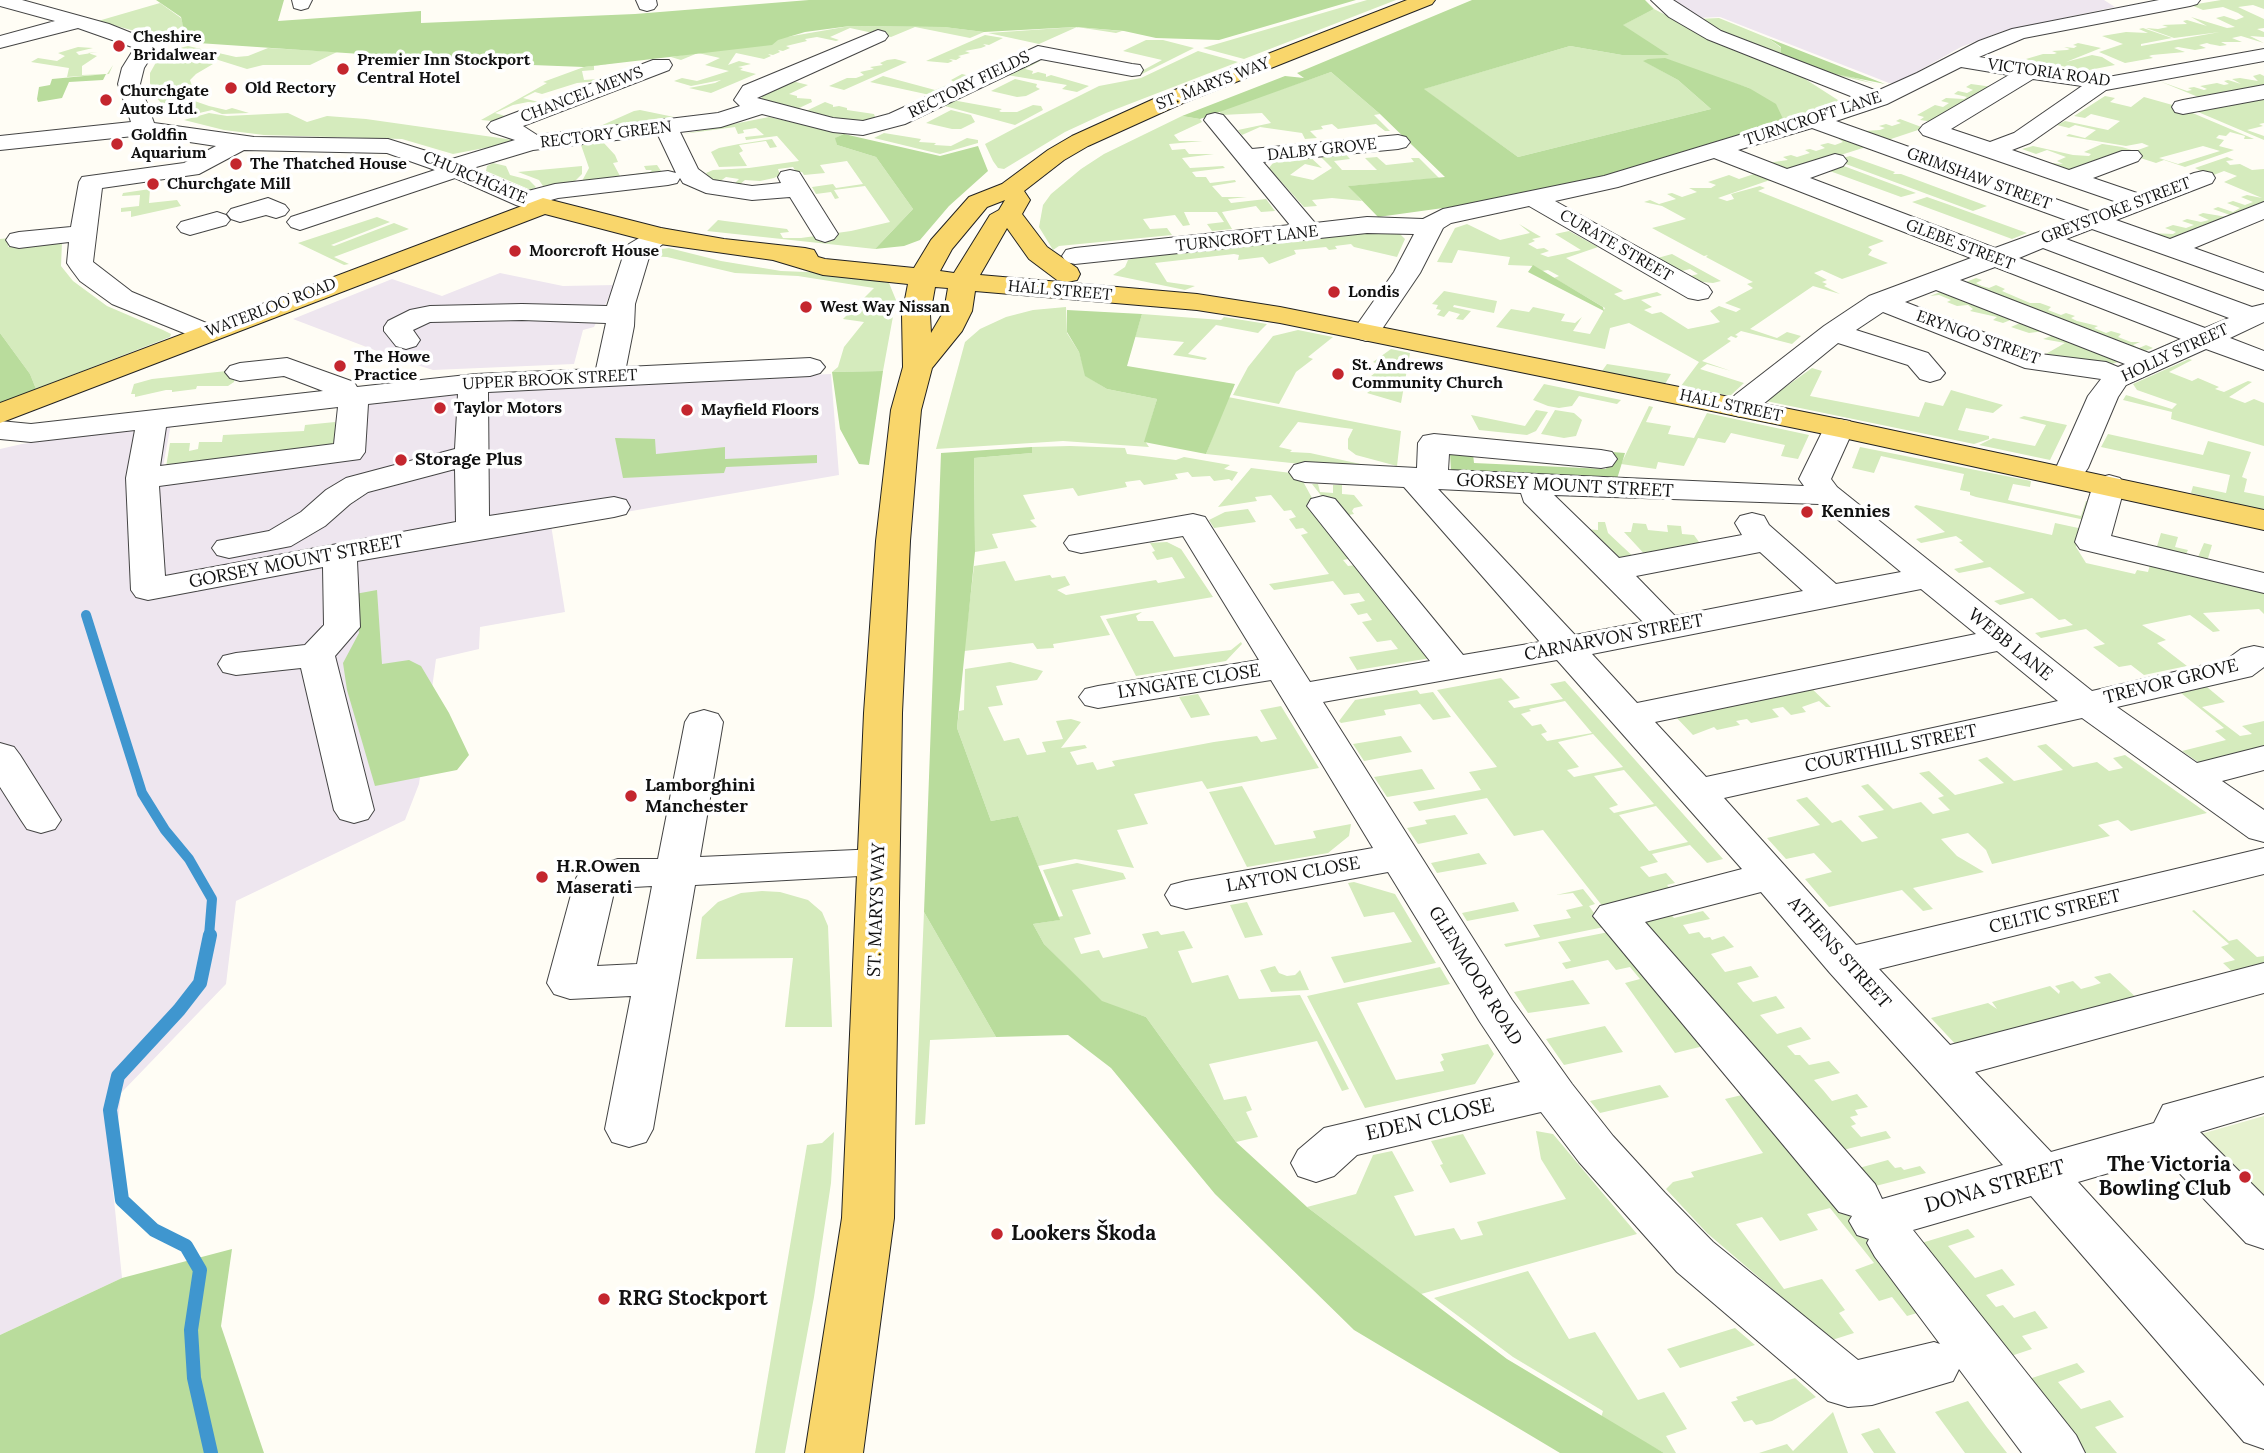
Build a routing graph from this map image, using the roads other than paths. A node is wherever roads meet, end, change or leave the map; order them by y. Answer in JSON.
{"nodes":[{"id":1,"x":0,"y":0,"type":"edge"},
{"id":2,"x":1425,"y":0,"type":"edge"},
{"id":3,"x":1661,"y":0,"type":"edge"},
{"id":4,"x":2188,"y":0,"type":"edge"},
{"id":5,"x":2077,"y":6,"type":"dead end"},
{"id":6,"x":2100,"y":16,"type":"junction"},
{"id":7,"x":79,"y":22,"type":"junction"},
{"id":8,"x":845,"y":34,"type":"dead end"},
{"id":9,"x":0,"y":42,"type":"edge"},
{"id":10,"x":2264,"y":55,"type":"edge"},
{"id":11,"x":1957,"y":60,"type":"junction"},
{"id":12,"x":1127,"y":65,"type":"dead end"},
{"id":13,"x":651,"y":72,"type":"dead end"},
{"id":14,"x":2029,"y":72,"type":"junction"},
{"id":15,"x":2109,"y":83,"type":"junction"},
{"id":16,"x":2264,"y":92,"type":"edge"},
{"id":17,"x":1877,"y":105,"type":"junction"},
{"id":18,"x":761,"y":107,"type":"junction"},
{"id":19,"x":1215,"y":120,"type":"dead end"},
{"id":20,"x":1812,"y":120,"type":"junction"},
{"id":21,"x":1928,"y":126,"type":"junction"},
{"id":22,"x":143,"y":128,"type":"junction"},
{"id":23,"x":667,"y":128,"type":"junction"},
{"id":24,"x":1398,"y":142,"type":"dead end"},
{"id":25,"x":0,"y":143,"type":"edge"},
{"id":26,"x":239,"y":143,"type":"junction"},
{"id":27,"x":531,"y":144,"type":"junction"},
{"id":28,"x":1884,"y":146,"type":"junction"},
{"id":29,"x":1994,"y":149,"type":"dead end"},
{"id":30,"x":1715,"y":150,"type":"junction"},
{"id":31,"x":2130,"y":156,"type":"dead end"},
{"id":32,"x":1246,"y":157,"type":"junction"},
{"id":33,"x":1835,"y":161,"type":"dead end"},
{"id":34,"x":453,"y":169,"type":"junction"},
{"id":35,"x":2069,"y":177,"type":"junction"},
{"id":36,"x":668,"y":178,"type":"dead end"},
{"id":37,"x":1786,"y":178,"type":"junction"},
{"id":38,"x":2203,"y":178,"type":"dead end"},
{"id":39,"x":204,"y":181,"type":"junction"},
{"id":40,"x":162,"y":196,"type":"dead end"},
{"id":41,"x":377,"y":197,"type":"junction"},
{"id":42,"x":1534,"y":199,"type":"junction"},
{"id":43,"x":1009,"y":202,"type":"junction"},
{"id":44,"x":2140,"y":202,"type":"junction"},
{"id":45,"x":534,"y":203,"type":"junction"},
{"id":46,"x":403,"y":208,"type":"dead end"},
{"id":47,"x":276,"y":210,"type":"dead end"},
{"id":48,"x":2264,"y":210,"type":"edge"},
{"id":49,"x":2094,"y":220,"type":"junction"},
{"id":50,"x":300,"y":222,"type":"dead end"},
{"id":51,"x":190,"y":227,"type":"dead end"},
{"id":52,"x":1431,"y":227,"type":"junction"},
{"id":53,"x":2222,"y":227,"type":"junction"},
{"id":54,"x":623,"y":228,"type":"junction"},
{"id":55,"x":1309,"y":232,"type":"junction"},
{"id":56,"x":825,"y":234,"type":"dead end"},
{"id":57,"x":466,"y":236,"type":"junction"},
{"id":58,"x":660,"y":236,"type":"junction"},
{"id":59,"x":82,"y":237,"type":"junction"},
{"id":60,"x":2254,"y":238,"type":"dead end"},
{"id":61,"x":19,"y":240,"type":"dead end"},
{"id":62,"x":2044,"y":240,"type":"junction"},
{"id":63,"x":2171,"y":248,"type":"junction"},
{"id":64,"x":109,"y":249,"type":"dead end"},
{"id":65,"x":1995,"y":258,"type":"junction"},
{"id":66,"x":1071,"y":265,"type":"junction"},
{"id":67,"x":926,"y":270,"type":"junction"},
{"id":68,"x":967,"y":274,"type":"junction"},
{"id":69,"x":1938,"y":281,"type":"junction"},
{"id":70,"x":2264,"y":282,"type":"edge"},
{"id":71,"x":1698,"y":292,"type":"dead end"},
{"id":72,"x":1087,"y":293,"type":"junction"},
{"id":73,"x":1197,"y":302,"type":"junction"},
{"id":74,"x":1893,"y":307,"type":"dead end"},
{"id":75,"x":2258,"y":314,"type":"edge"},
{"id":76,"x":620,"y":316,"type":"junction"},
{"id":77,"x":948,"y":331,"type":"junction"},
{"id":78,"x":1366,"y":332,"type":"junction"},
{"id":79,"x":1834,"y":332,"type":"junction"},
{"id":80,"x":206,"y":333,"type":"junction"},
{"id":81,"x":2205,"y":338,"type":"junction"},
{"id":82,"x":406,"y":340,"type":"dead end"},
{"id":83,"x":2264,"y":361,"type":"edge"},
{"id":84,"x":2149,"y":363,"type":"junction"},
{"id":85,"x":810,"y":367,"type":"dead end"},
{"id":86,"x":918,"y":367,"type":"junction"},
{"id":87,"x":240,"y":372,"type":"dead end"},
{"id":88,"x":1930,"y":373,"type":"dead end"},
{"id":89,"x":609,"y":377,"type":"junction"},
{"id":90,"x":476,"y":383,"type":"junction"},
{"id":91,"x":349,"y":395,"type":"junction"},
{"id":92,"x":1740,"y":408,"type":"junction"},
{"id":93,"x":0,"y":414,"type":"edge"},
{"id":94,"x":2086,"y":417,"type":"joint"},
{"id":95,"x":152,"y":419,"type":"junction"},
{"id":96,"x":1839,"y":428,"type":"junction"},
{"id":97,"x":0,"y":430,"type":"edge"},
{"id":98,"x":471,"y":455,"type":"junction"},
{"id":99,"x":1601,"y":459,"type":"dead end"},
{"id":100,"x":1305,"y":472,"type":"dead end"},
{"id":101,"x":142,"y":478,"type":"junction"},
{"id":102,"x":1425,"y":479,"type":"junction"},
{"id":103,"x":2109,"y":485,"type":"junction"},
{"id":104,"x":1826,"y":494,"type":"junction"},
{"id":105,"x":1536,"y":495,"type":"dead end"},
{"id":106,"x":1747,"y":504,"type":"dead end"},
{"id":107,"x":1323,"y":506,"type":"dead end"},
{"id":108,"x":614,"y":507,"type":"dead end"},
{"id":109,"x":2264,"y":520,"type":"edge"},
{"id":110,"x":473,"y":529,"type":"junction"},
{"id":111,"x":1766,"y":541,"type":"junction"},
{"id":112,"x":1081,"y":542,"type":"dead end"},
{"id":113,"x":222,"y":550,"type":"dead end"},
{"id":114,"x":340,"y":554,"type":"junction"},
{"id":115,"x":1612,"y":570,"type":"junction"},
{"id":116,"x":1927,"y":577,"type":"junction"},
{"id":117,"x":2264,"y":583,"type":"edge"},
{"id":118,"x":1819,"y":587,"type":"dead end"},
{"id":119,"x":1658,"y":617,"type":"dead end"},
{"id":120,"x":2002,"y":639,"type":"junction"},
{"id":121,"x":1566,"y":648,"type":"junction"},
{"id":122,"x":316,"y":655,"type":"junction"},
{"id":123,"x":2254,"y":657,"type":"dead end"},
{"id":124,"x":1447,"y":658,"type":"dead end"},
{"id":125,"x":236,"y":663,"type":"dead end"},
{"id":126,"x":1291,"y":681,"type":"junction"},
{"id":127,"x":1098,"y":697,"type":"dead end"},
{"id":128,"x":2085,"y":704,"type":"junction"},
{"id":129,"x":1628,"y":716,"type":"junction"},
{"id":130,"x":704,"y":722,"type":"dead end"},
{"id":131,"x":0,"y":755,"type":"edge"},
{"id":132,"x":2264,"y":758,"type":"edge"},
{"id":133,"x":2189,"y":777,"type":"junction"},
{"id":134,"x":1696,"y":792,"type":"junction"},
{"id":135,"x":354,"y":810,"type":"dead end"},
{"id":136,"x":41,"y":820,"type":"dead end"},
{"id":137,"x":2264,"y":829,"type":"edge"},
{"id":138,"x":1401,"y":856,"type":"junction"},
{"id":139,"x":2264,"y":861,"type":"edge"},
{"id":140,"x":878,"y":862,"type":"junction"},
{"id":141,"x":676,"y":872,"type":"junction"},
{"id":142,"x":1770,"y":876,"type":"junction"},
{"id":143,"x":1186,"y":895,"type":"dead end"},
{"id":144,"x":1846,"y":962,"type":"junction"},
{"id":145,"x":2264,"y":978,"type":"edge"},
{"id":146,"x":658,"y":979,"type":"junction"},
{"id":147,"x":1940,"y":1064,"type":"junction"},
{"id":148,"x":1552,"y":1092,"type":"junction"},
{"id":149,"x":2264,"y":1095,"type":"edge"},
{"id":150,"x":629,"y":1129,"type":"dead end"},
{"id":151,"x":2174,"y":1136,"type":"junction"},
{"id":152,"x":1316,"y":1163,"type":"dead end"},
{"id":153,"x":2040,"y":1174,"type":"junction"},
{"id":154,"x":1875,"y":1221,"type":"junction"},
{"id":155,"x":2264,"y":1229,"type":"edge"},
{"id":156,"x":1934,"y":1365,"type":"dead end"},
{"id":157,"x":2264,"y":1425,"type":"edge"},
{"id":158,"x":834,"y":1453,"type":"edge"},
{"id":159,"x":2056,"y":1453,"type":"edge"}],
"edges":[{"from":1,"to":7,"type":"street"},
{"from":2,"to":43,"type":"main road","name":"ST. MARYS WAY"},
{"from":3,"to":17,"type":"street"},
{"from":4,"to":6,"type":"street","name":"TURNCROFT LANE"},
{"from":5,"to":6,"type":"street"},
{"from":6,"to":11,"type":"street","name":"TURNCROFT LANE"},
{"from":7,"to":9,"type":"street"},
{"from":7,"to":22,"type":"street"},
{"from":8,"to":18,"type":"street"},
{"from":10,"to":15,"type":"street","name":"VICTORIA ROAD"},
{"from":11,"to":14,"type":"street","name":"VICTORIA ROAD"},
{"from":11,"to":17,"type":"street","name":"TURNCROFT LANE"},
{"from":12,"to":18,"type":"street","name":"RECTORY FIELDS"},
{"from":13,"to":27,"type":"street","name":"CHANCEL MEWS"},
{"from":14,"to":15,"type":"street","name":"VICTORIA ROAD"},
{"from":14,"to":21,"type":"street"},
{"from":15,"to":16,"type":"street"},
{"from":15,"to":29,"type":"street"},
{"from":17,"to":20,"type":"street","name":"TURNCROFT LANE"},
{"from":18,"to":23,"type":"street","name":"RECTORY GREEN"},
{"from":19,"to":32,"type":"street"},
{"from":20,"to":28,"type":"street","name":"GRIMSHAW STREET"},
{"from":20,"to":30,"type":"street","name":"TURNCROFT LANE"},
{"from":21,"to":28,"type":"street"},
{"from":21,"to":35,"type":"street"},
{"from":22,"to":25,"type":"street","name":"CHURCHGATE"},
{"from":22,"to":26,"type":"street","name":"CHURCHGATE"},
{"from":23,"to":27,"type":"street","name":"RECTORY GREEN"},
{"from":23,"to":56,"type":"street"},
{"from":24,"to":32,"type":"street","name":"DALBY GROVE"},
{"from":26,"to":34,"type":"street","name":"CHURCHGATE"},
{"from":26,"to":39,"type":"street"},
{"from":27,"to":34,"type":"street","name":"RECTORY GREEN"},
{"from":28,"to":49,"type":"street","name":"GRIMSHAW STREET"},
{"from":30,"to":37,"type":"street","name":"GLEBE STREET"},
{"from":30,"to":42,"type":"street","name":"TURNCROFT LANE"},
{"from":31,"to":35,"type":"street"},
{"from":32,"to":55,"type":"street"},
{"from":33,"to":37,"type":"street"},
{"from":34,"to":41,"type":"street","name":"RECTORY GREEN"},
{"from":34,"to":45,"type":"street","name":"CHURCHGATE"},
{"from":35,"to":44,"type":"street"},
{"from":36,"to":45,"type":"street"},
{"from":37,"to":65,"type":"street","name":"GLEBE STREET"},
{"from":38,"to":44,"type":"street","name":"GREYSTOKE STREET"},
{"from":39,"to":40,"type":"street"},
{"from":39,"to":59,"type":"street"},
{"from":41,"to":46,"type":"street"},
{"from":41,"to":50,"type":"street","name":"RECTORY GREEN"},
{"from":42,"to":52,"type":"street","name":"TURNCROFT LANE"},
{"from":42,"to":71,"type":"street","name":"CURATE STREET"},
{"from":43,"to":66,"type":"main road"},
{"from":43,"to":67,"type":"main road","name":"ST. MARYS WAY"},
{"from":43,"to":68,"type":"main road","name":"ST. MARYS WAY"},
{"from":44,"to":49,"type":"street","name":"GREYSTOKE STREET"},
{"from":45,"to":54,"type":"main road"},
{"from":45,"to":57,"type":"main road","name":"WATERLOO ROAD"},
{"from":47,"to":51,"type":"street"},
{"from":48,"to":53,"type":"street"},
{"from":49,"to":62,"type":"street","name":"GREYSTOKE STREET"},
{"from":49,"to":63,"type":"street","name":"GRIMSHAW STREET"},
{"from":52,"to":55,"type":"street","name":"TURNCROFT LANE"},
{"from":52,"to":78,"type":"street"},
{"from":53,"to":60,"type":"street"},
{"from":53,"to":63,"type":"street"},
{"from":54,"to":57,"type":"main road"},
{"from":54,"to":58,"type":"main road","name":"HALL STREET"},
{"from":55,"to":66,"type":"street","name":"TURNCROFT LANE"},
{"from":57,"to":80,"type":"main road","name":"WATERLOO ROAD"},
{"from":58,"to":67,"type":"main road","name":"HALL STREET"},
{"from":58,"to":76,"type":"street"},
{"from":59,"to":61,"type":"street"},
{"from":59,"to":64,"type":"street"},
{"from":59,"to":80,"type":"street"},
{"from":62,"to":65,"type":"street","name":"GREYSTOKE STREET"},
{"from":62,"to":75,"type":"street"},
{"from":63,"to":70,"type":"street","name":"GRIMSHAW STREET"},
{"from":65,"to":69,"type":"street","name":"GREYSTOKE STREET"},
{"from":65,"to":81,"type":"street","name":"GLEBE STREET"},
{"from":66,"to":68,"type":"main road","name":"HALL STREET"},
{"from":66,"to":73,"type":"main road","name":"HALL STREET"},
{"from":67,"to":68,"type":"main road","name":"HALL STREET"},
{"from":67,"to":86,"type":"main road","name":"ST. MARYS WAY"},
{"from":68,"to":72,"type":"main road","name":"HALL STREET"},
{"from":68,"to":77,"type":"main road","name":"ST. MARYS WAY"},
{"from":69,"to":79,"type":"street","name":"GREYSTOKE STREET"},
{"from":69,"to":84,"type":"street"},
{"from":72,"to":73,"type":"main road","name":"HALL STREET"},
{"from":72,"to":77,"type":"main road"},
{"from":73,"to":78,"type":"main road","name":"HALL STREET"},
{"from":74,"to":94,"type":"street","name":"ERYNGO STREET"},
{"from":75,"to":81,"type":"street","name":"HOLLY STREET"},
{"from":76,"to":82,"type":"street"},
{"from":76,"to":89,"type":"street"},
{"from":77,"to":86,"type":"main road","name":"ST. MARYS WAY"},
{"from":78,"to":92,"type":"main road","name":"HALL STREET"},
{"from":79,"to":88,"type":"street"},
{"from":79,"to":92,"type":"street","name":"GREYSTOKE STREET"},
{"from":80,"to":93,"type":"main road","name":"WATERLOO ROAD"},
{"from":81,"to":83,"type":"street","name":"GLEBE STREET"},
{"from":81,"to":84,"type":"street","name":"HOLLY STREET"},
{"from":84,"to":94,"type":"street","name":"HOLLY STREET"},
{"from":85,"to":89,"type":"street","name":"UPPER BROOK STREET"},
{"from":86,"to":140,"type":"main road","name":"ST. MARYS WAY"},
{"from":87,"to":91,"type":"street"},
{"from":89,"to":90,"type":"street","name":"UPPER BROOK STREET"},
{"from":90,"to":91,"type":"street","name":"UPPER BROOK STREET"},
{"from":90,"to":98,"type":"street"},
{"from":91,"to":95,"type":"street","name":"UPPER BROOK STREET"},
{"from":91,"to":101,"type":"street"},
{"from":92,"to":96,"type":"main road","name":"HALL STREET"},
{"from":95,"to":97,"type":"street","name":"UPPER BROOK STREET"},
{"from":95,"to":101,"type":"street","name":"GORSEY MOUNT STREET"},
{"from":96,"to":103,"type":"main road","name":"HALL STREET"},
{"from":96,"to":104,"type":"street"},
{"from":98,"to":110,"type":"street"},
{"from":98,"to":113,"type":"street"},
{"from":99,"to":102,"type":"street"},
{"from":100,"to":102,"type":"street","name":"GORSEY MOUNT STREET"},
{"from":101,"to":114,"type":"street","name":"GORSEY MOUNT STREET"},
{"from":102,"to":104,"type":"street","name":"GORSEY MOUNT STREET"},
{"from":102,"to":121,"type":"street","name":"ATHENS STREET"},
{"from":103,"to":109,"type":"main road","name":"HALL STREET"},
{"from":103,"to":117,"type":"street"},
{"from":104,"to":116,"type":"street","name":"WEBB LANE"},
{"from":105,"to":115,"type":"street"},
{"from":106,"to":111,"type":"street"},
{"from":107,"to":124,"type":"street"},
{"from":108,"to":110,"type":"street","name":"GORSEY MOUNT STREET"},
{"from":110,"to":114,"type":"street","name":"GORSEY MOUNT STREET"},
{"from":111,"to":115,"type":"street"},
{"from":111,"to":118,"type":"street"},
{"from":112,"to":126,"type":"street","name":"GLENMOOR ROAD"},
{"from":114,"to":122,"type":"street"},
{"from":115,"to":119,"type":"street"},
{"from":116,"to":120,"type":"street","name":"WEBB LANE"},
{"from":116,"to":121,"type":"street","name":"CARNARVON STREET"},
{"from":120,"to":128,"type":"street","name":"WEBB LANE"},
{"from":120,"to":129,"type":"street"},
{"from":121,"to":126,"type":"street","name":"CARNARVON STREET"},
{"from":121,"to":129,"type":"street","name":"ATHENS STREET"},
{"from":122,"to":125,"type":"street"},
{"from":122,"to":135,"type":"street"},
{"from":123,"to":128,"type":"street","name":"TREVOR GROVE"},
{"from":126,"to":127,"type":"street","name":"LYNGATE CLOSE"},
{"from":126,"to":138,"type":"street","name":"GLENMOOR ROAD"},
{"from":128,"to":133,"type":"street","name":"WEBB LANE"},
{"from":128,"to":134,"type":"street","name":"COURTHILL STREET"},
{"from":129,"to":134,"type":"street","name":"ATHENS STREET"},
{"from":130,"to":141,"type":"street"},
{"from":131,"to":136,"type":"street"},
{"from":132,"to":133,"type":"street"},
{"from":133,"to":137,"type":"street","name":"WEBB LANE"},
{"from":134,"to":142,"type":"street","name":"ATHENS STREET"},
{"from":138,"to":143,"type":"street","name":"LAYTON CLOSE"},
{"from":138,"to":148,"type":"street","name":"GLENMOOR ROAD"},
{"from":139,"to":144,"type":"street","name":"CELTIC STREET"},
{"from":140,"to":141,"type":"street"},
{"from":140,"to":158,"type":"main road","name":"ST. MARYS WAY"},
{"from":141,"to":146,"type":"street"},
{"from":141,"to":146,"type":"street"},
{"from":142,"to":144,"type":"street","name":"ATHENS STREET"},
{"from":142,"to":154,"type":"street"},
{"from":144,"to":147,"type":"street","name":"ATHENS STREET"},
{"from":145,"to":147,"type":"street"},
{"from":146,"to":150,"type":"street"},
{"from":147,"to":153,"type":"street","name":"ATHENS STREET"},
{"from":148,"to":152,"type":"street","name":"EDEN CLOSE"},
{"from":148,"to":156,"type":"street","name":"GLENMOOR ROAD"},
{"from":149,"to":151,"type":"street"},
{"from":151,"to":153,"type":"street","name":"DONA STREET"},
{"from":151,"to":155,"type":"street"},
{"from":153,"to":154,"type":"street","name":"DONA STREET"},
{"from":153,"to":157,"type":"street","name":"ATHENS STREET"},
{"from":154,"to":159,"type":"street"}]}
